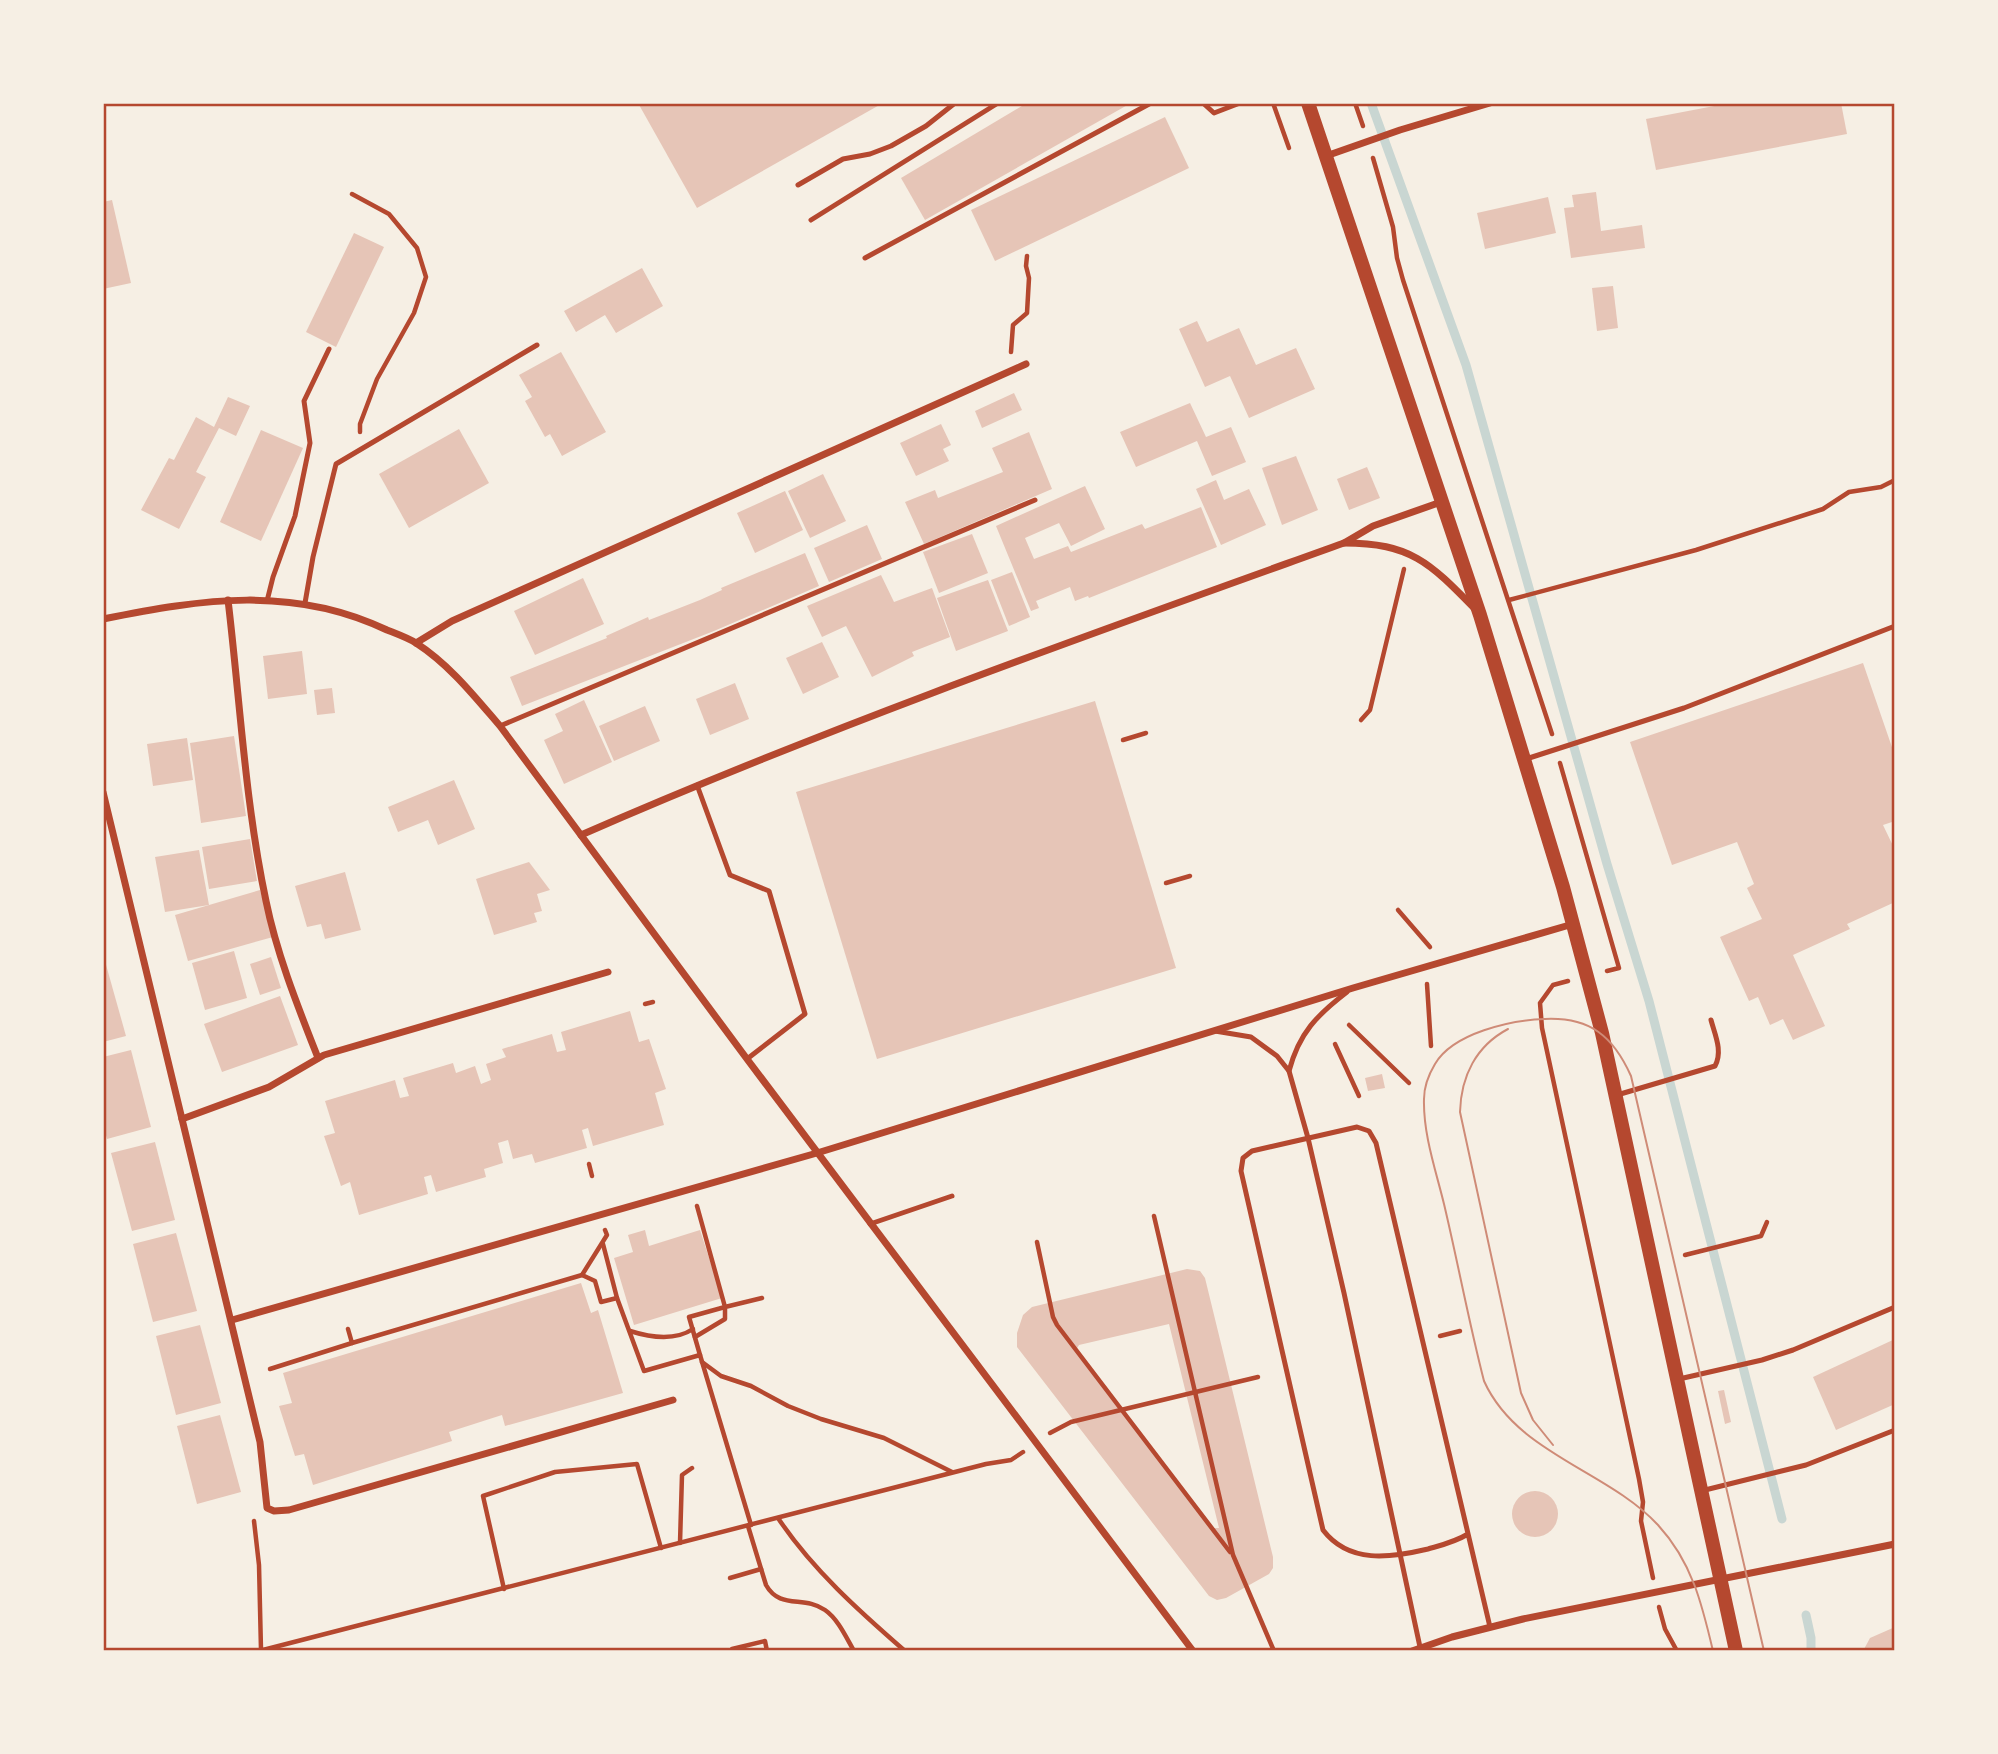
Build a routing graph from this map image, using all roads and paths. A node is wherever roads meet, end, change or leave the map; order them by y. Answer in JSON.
{"nodes":[{"id":1,"x":955,"y":103,"type":"edge"},
{"id":2,"x":998,"y":103,"type":"edge"},
{"id":3,"x":1151,"y":103,"type":"edge"},
{"id":4,"x":1203,"y":103,"type":"edge"},
{"id":5,"x":1240,"y":103,"type":"edge"},
{"id":6,"x":1273,"y":103,"type":"edge"},
{"id":7,"x":1308,"y":103,"type":"edge"},
{"id":8,"x":1355,"y":103,"type":"edge"},
{"id":9,"x":1490,"y":103,"type":"edge"},
{"id":10,"x":1364,"y":130,"type":"dead end"},
{"id":11,"x":1289,"y":148,"type":"dead end"},
{"id":12,"x":1371,"y":153,"type":"dead end"},
{"id":13,"x":1325,"y":156,"type":"junction"},
{"id":14,"x":798,"y":185,"type":"dead end"},
{"id":15,"x":352,"y":194,"type":"dead end"},
{"id":16,"x":811,"y":220,"type":"dead end"},
{"id":17,"x":1027,"y":256,"type":"dead end"},
{"id":18,"x":865,"y":258,"type":"dead end"},
{"id":19,"x":537,"y":345,"type":"dead end"},
{"id":20,"x":330,"y":349,"type":"dead end"},
{"id":21,"x":1026,"y":364,"type":"dead end"},
{"id":22,"x":1012,"y":371,"type":"junction"},
{"id":23,"x":359,"y":450,"type":"junction"},
{"id":24,"x":1895,"y":480,"type":"edge"},
{"id":25,"x":1035,"y":500,"type":"dead end"},
{"id":26,"x":1442,"y":502,"type":"junction"},
{"id":27,"x":1343,"y":543,"type":"junction"},
{"id":28,"x":1404,"y":568,"type":"dead end"},
{"id":29,"x":228,"y":600,"type":"junction"},
{"id":30,"x":1509,"y":600,"type":"junction"},
{"id":31,"x":267,"y":601,"type":"junction"},
{"id":32,"x":305,"y":603,"type":"junction"},
{"id":33,"x":1480,"y":615,"type":"junction"},
{"id":34,"x":103,"y":619,"type":"edge"},
{"id":35,"x":1895,"y":626,"type":"edge"},
{"id":36,"x":416,"y":643,"type":"junction"},
{"id":37,"x":1361,"y":720,"type":"dead end"},
{"id":38,"x":500,"y":726,"type":"junction"},
{"id":39,"x":1146,"y":733,"type":"dead end"},
{"id":40,"x":1123,"y":740,"type":"dead end"},
{"id":41,"x":1556,"y":750,"type":"junction"},
{"id":42,"x":1524,"y":760,"type":"junction"},
{"id":43,"x":696,"y":784,"type":"junction"},
{"id":44,"x":103,"y":792,"type":"edge"},
{"id":45,"x":581,"y":835,"type":"junction"},
{"id":46,"x":1190,"y":876,"type":"dead end"},
{"id":47,"x":1166,"y":883,"type":"dead end"},
{"id":48,"x":1398,"y":911,"type":"dead end"},
{"id":49,"x":1573,"y":924,"type":"junction"},
{"id":50,"x":1433,"y":951,"type":"dead end"},
{"id":51,"x":1613,"y":970,"type":"dead end"},
{"id":52,"x":608,"y":972,"type":"dead end"},
{"id":53,"x":1560,"y":983,"type":"dead end"},
{"id":54,"x":1427,"y":984,"type":"dead end"},
{"id":55,"x":1353,"y":988,"type":"junction"},
{"id":56,"x":653,"y":1002,"type":"dead end"},
{"id":57,"x":645,"y":1004,"type":"dead end"},
{"id":58,"x":1711,"y":1020,"type":"dead end"},
{"id":59,"x":1349,"y":1026,"type":"dead end"},
{"id":60,"x":1212,"y":1031,"type":"junction"},
{"id":61,"x":1335,"y":1044,"type":"dead end"},
{"id":62,"x":1431,"y":1046,"type":"dead end"},
{"id":63,"x":318,"y":1058,"type":"junction"},
{"id":64,"x":747,"y":1059,"type":"junction"},
{"id":65,"x":1289,"y":1071,"type":"junction"},
{"id":66,"x":1409,"y":1083,"type":"dead end"},
{"id":67,"x":1359,"y":1096,"type":"dead end"},
{"id":68,"x":1615,"y":1096,"type":"junction"},
{"id":69,"x":182,"y":1119,"type":"junction"},
{"id":70,"x":1308,"y":1138,"type":"junction"},
{"id":71,"x":817,"y":1153,"type":"junction"},
{"id":72,"x":589,"y":1164,"type":"dead end"},
{"id":73,"x":592,"y":1177,"type":"dead end"},
{"id":74,"x":692,"y":1187,"type":"junction"},
{"id":75,"x":952,"y":1196,"type":"dead end"},
{"id":76,"x":1154,"y":1216,"type":"dead end"},
{"id":77,"x":1767,"y":1222,"type":"dead end"},
{"id":78,"x":870,"y":1224,"type":"junction"},
{"id":79,"x":1037,"y":1242,"type":"dead end"},
{"id":80,"x":1685,"y":1255,"type":"dead end"},
{"id":81,"x":582,"y":1275,"type":"junction"},
{"id":82,"x":617,"y":1298,"type":"junction"},
{"id":83,"x":762,"y":1298,"type":"dead end"},
{"id":84,"x":725,"y":1307,"type":"junction"},
{"id":85,"x":1895,"y":1307,"type":"edge"},
{"id":86,"x":232,"y":1320,"type":"junction"},
{"id":87,"x":348,"y":1329,"type":"dead end"},
{"id":88,"x":693,"y":1329,"type":"junction"},
{"id":89,"x":630,"y":1331,"type":"junction"},
{"id":90,"x":1460,"y":1331,"type":"dead end"},
{"id":91,"x":1440,"y":1336,"type":"dead end"},
{"id":92,"x":695,"y":1337,"type":"junction"},
{"id":93,"x":352,"y":1343,"type":"junction"},
{"id":94,"x":700,"y":1354,"type":"junction"},
{"id":95,"x":702,"y":1361,"type":"junction"},
{"id":96,"x":270,"y":1368,"type":"dead end"},
{"id":97,"x":1258,"y":1377,"type":"dead end"},
{"id":98,"x":1676,"y":1379,"type":"junction"},
{"id":99,"x":1195,"y":1393,"type":"junction"},
{"id":100,"x":673,"y":1400,"type":"dead end"},
{"id":101,"x":1123,"y":1409,"type":"junction"},
{"id":102,"x":1895,"y":1430,"type":"edge"},
{"id":103,"x":1048,"y":1434,"type":"dead end"},
{"id":104,"x":1024,"y":1451,"type":"dead end"},
{"id":105,"x":692,"y":1468,"type":"dead end"},
{"id":106,"x":953,"y":1472,"type":"junction"},
{"id":107,"x":1701,"y":1491,"type":"junction"},
{"id":108,"x":778,"y":1518,"type":"junction"},
{"id":109,"x":254,"y":1521,"type":"dead end"},
{"id":110,"x":750,"y":1525,"type":"junction"},
{"id":111,"x":1468,"y":1534,"type":"junction"},
{"id":112,"x":680,"y":1544,"type":"junction"},
{"id":113,"x":1895,"y":1544,"type":"edge"},
{"id":114,"x":661,"y":1548,"type":"junction"},
{"id":115,"x":1233,"y":1555,"type":"junction"},
{"id":116,"x":1401,"y":1555,"type":"junction"},
{"id":117,"x":1648,"y":1557,"type":"dead end"},
{"id":118,"x":761,"y":1569,"type":"junction"},
{"id":119,"x":730,"y":1578,"type":"dead end"},
{"id":120,"x":1720,"y":1580,"type":"junction"},
{"id":121,"x":504,"y":1589,"type":"junction"},
{"id":122,"x":1662,"y":1621,"type":"dead end"},
{"id":123,"x":1490,"y":1627,"type":"junction"},
{"id":124,"x":1420,"y":1647,"type":"junction"},
{"id":125,"x":732,"y":1649,"type":"edge"},
{"id":126,"x":260,"y":1651,"type":"edge"},
{"id":127,"x":767,"y":1651,"type":"edge"},
{"id":128,"x":854,"y":1651,"type":"edge"},
{"id":129,"x":905,"y":1651,"type":"edge"},
{"id":130,"x":1193,"y":1651,"type":"edge"},
{"id":131,"x":1274,"y":1651,"type":"edge"},
{"id":132,"x":1412,"y":1651,"type":"edge"},
{"id":133,"x":1677,"y":1651,"type":"edge"},
{"id":134,"x":1736,"y":1651,"type":"edge"}],
"edges":[{"from":1,"to":14,"type":"lane"},
{"from":2,"to":16,"type":"lane"},
{"from":3,"to":18,"type":"lane"},
{"from":4,"to":5,"type":"lane"},
{"from":6,"to":11,"type":"path"},
{"from":7,"to":13,"type":"main road"},
{"from":8,"to":10,"type":"path"},
{"from":9,"to":13,"type":"street"},
{"from":12,"to":30,"type":"path"},
{"from":13,"to":26,"type":"main road"},
{"from":15,"to":23,"type":"path"},
{"from":17,"to":22,"type":"path"},
{"from":19,"to":23,"type":"lane"},
{"from":20,"to":31,"type":"lane"},
{"from":21,"to":22,"type":"street"},
{"from":22,"to":36,"type":"street"},
{"from":23,"to":32,"type":"lane"},
{"from":24,"to":30,"type":"path"},
{"from":25,"to":38,"type":"lane"},
{"from":26,"to":27,"type":"street"},
{"from":26,"to":33,"type":"main road"},
{"from":27,"to":33,"type":"street"},
{"from":27,"to":43,"type":"street"},
{"from":28,"to":37,"type":"path"},
{"from":29,"to":31,"type":"street"},
{"from":29,"to":34,"type":"street"},
{"from":29,"to":63,"type":"street"},
{"from":30,"to":41,"type":"path"},
{"from":31,"to":32,"type":"street"},
{"from":32,"to":36,"type":"street"},
{"from":33,"to":42,"type":"main road"},
{"from":35,"to":41,"type":"lane"},
{"from":36,"to":38,"type":"street"},
{"from":38,"to":45,"type":"street"},
{"from":39,"to":40,"type":"path"},
{"from":41,"to":42,"type":"lane"},
{"from":41,"to":51,"type":"path"},
{"from":42,"to":49,"type":"main road"},
{"from":43,"to":45,"type":"street"},
{"from":43,"to":64,"type":"lane"},
{"from":44,"to":69,"type":"street"},
{"from":45,"to":64,"type":"street"},
{"from":46,"to":47,"type":"path"},
{"from":48,"to":50,"type":"path"},
{"from":49,"to":55,"type":"street"},
{"from":49,"to":68,"type":"main road"},
{"from":52,"to":63,"type":"street"},
{"from":53,"to":117,"type":"path"},
{"from":54,"to":62,"type":"path"},
{"from":55,"to":60,"type":"street"},
{"from":55,"to":65,"type":"lane"},
{"from":56,"to":57,"type":"path"},
{"from":58,"to":68,"type":"lane"},
{"from":59,"to":66,"type":"path"},
{"from":60,"to":65,"type":"lane"},
{"from":60,"to":71,"type":"street"},
{"from":61,"to":67,"type":"path"},
{"from":63,"to":69,"type":"street"},
{"from":64,"to":71,"type":"street"},
{"from":65,"to":70,"type":"lane"},
{"from":68,"to":98,"type":"main road"},
{"from":69,"to":86,"type":"street"},
{"from":70,"to":111,"type":"lane"},
{"from":70,"to":116,"type":"lane"},
{"from":70,"to":116,"type":"lane"},
{"from":71,"to":74,"type":"street"},
{"from":71,"to":78,"type":"street"},
{"from":72,"to":73,"type":"path"},
{"from":74,"to":84,"type":"path"},
{"from":74,"to":86,"type":"street"},
{"from":75,"to":78,"type":"lane"},
{"from":76,"to":99,"type":"path"},
{"from":77,"to":80,"type":"path"},
{"from":78,"to":130,"type":"street"},
{"from":79,"to":101,"type":"path"},
{"from":81,"to":82,"type":"path"},
{"from":81,"to":82,"type":"path"},
{"from":81,"to":93,"type":"path"},
{"from":82,"to":89,"type":"path"},
{"from":83,"to":84,"type":"path"},
{"from":84,"to":88,"type":"path"},
{"from":84,"to":92,"type":"path"},
{"from":85,"to":98,"type":"lane"},
{"from":86,"to":100,"type":"street"},
{"from":87,"to":93,"type":"path"},
{"from":88,"to":89,"type":"path"},
{"from":88,"to":92,"type":"path"},
{"from":89,"to":94,"type":"path"},
{"from":90,"to":91,"type":"path"},
{"from":92,"to":94,"type":"path"},
{"from":93,"to":96,"type":"path"},
{"from":94,"to":95,"type":"path"},
{"from":95,"to":106,"type":"path"},
{"from":95,"to":110,"type":"path"},
{"from":97,"to":99,"type":"path"},
{"from":98,"to":107,"type":"main road"},
{"from":99,"to":101,"type":"path"},
{"from":99,"to":115,"type":"path"},
{"from":101,"to":103,"type":"path"},
{"from":101,"to":115,"type":"path"},
{"from":102,"to":107,"type":"lane"},
{"from":104,"to":106,"type":"path"},
{"from":105,"to":112,"type":"path"},
{"from":106,"to":108,"type":"path"},
{"from":107,"to":120,"type":"main road"},
{"from":108,"to":110,"type":"path"},
{"from":108,"to":129,"type":"path"},
{"from":109,"to":126,"type":"path"},
{"from":110,"to":112,"type":"path"},
{"from":110,"to":118,"type":"path"},
{"from":111,"to":116,"type":"lane"},
{"from":111,"to":123,"type":"lane"},
{"from":112,"to":114,"type":"path"},
{"from":113,"to":120,"type":"street"},
{"from":114,"to":121,"type":"path"},
{"from":114,"to":121,"type":"path"},
{"from":115,"to":131,"type":"path"},
{"from":116,"to":124,"type":"lane"},
{"from":118,"to":119,"type":"path"},
{"from":118,"to":128,"type":"path"},
{"from":120,"to":123,"type":"street"},
{"from":120,"to":134,"type":"main road"},
{"from":121,"to":126,"type":"path"},
{"from":122,"to":133,"type":"path"},
{"from":123,"to":124,"type":"street"},
{"from":124,"to":132,"type":"street"},
{"from":125,"to":127,"type":"path"}]}
